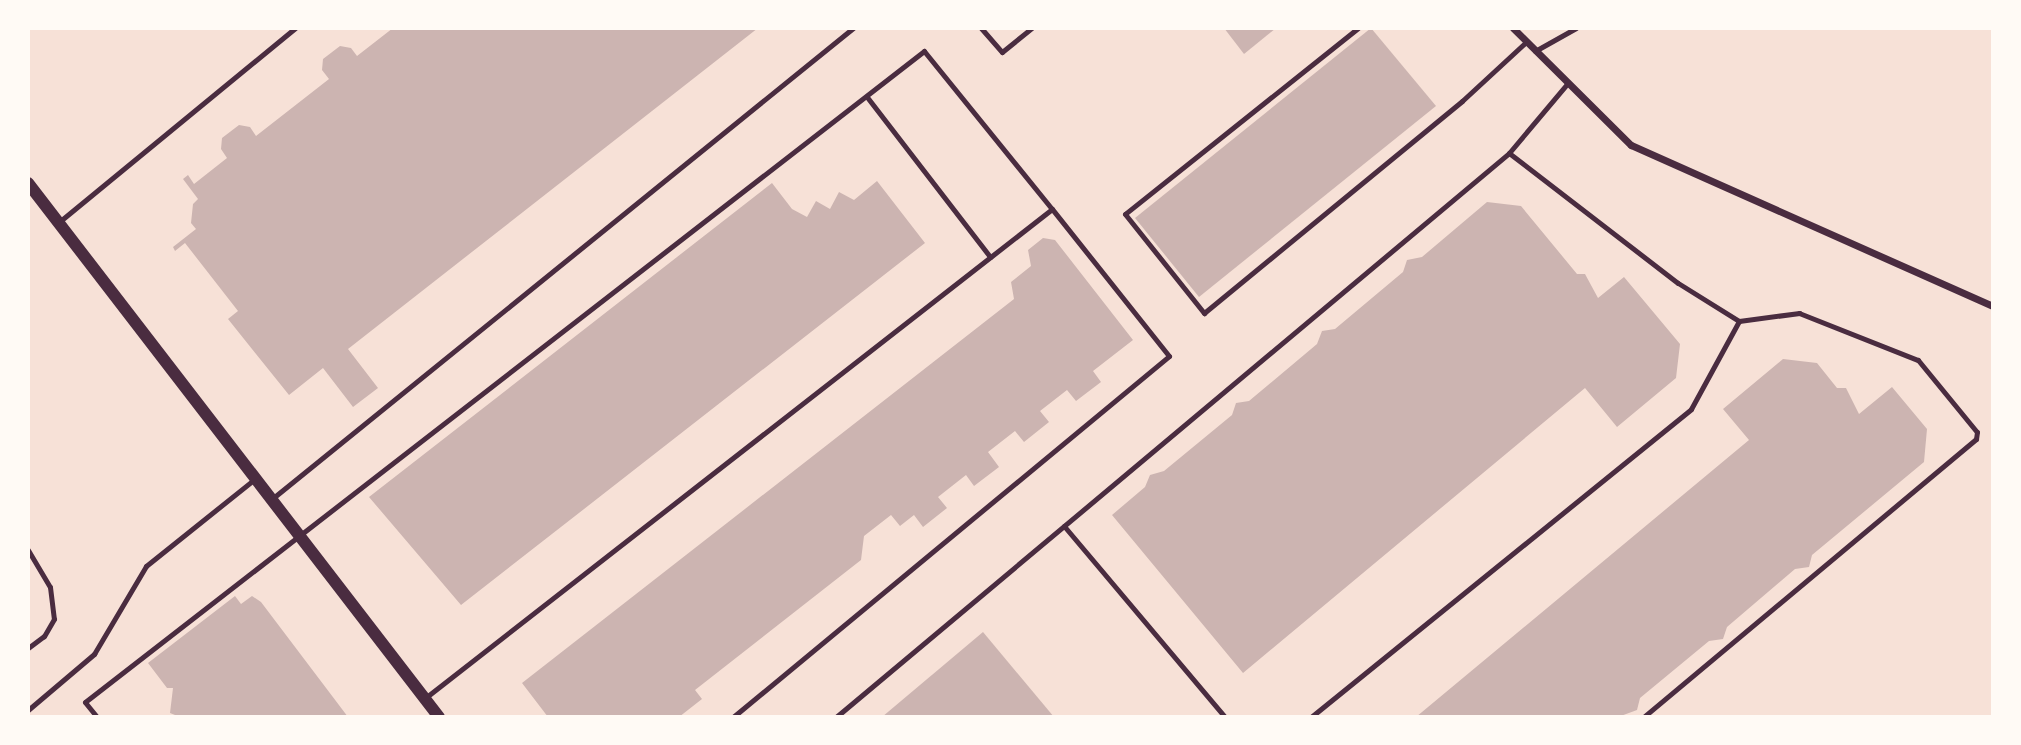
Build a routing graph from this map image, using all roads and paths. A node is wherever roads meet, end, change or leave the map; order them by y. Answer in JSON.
{"nodes":[{"id":1,"x":295,"y":28,"type":"edge"},
{"id":2,"x":853,"y":28,"type":"edge"},
{"id":3,"x":981,"y":28,"type":"edge"},
{"id":4,"x":1032,"y":28,"type":"edge"},
{"id":5,"x":1358,"y":28,"type":"edge"},
{"id":6,"x":1513,"y":28,"type":"edge"},
{"id":7,"x":1576,"y":28,"type":"edge"},
{"id":8,"x":1526,"y":43,"type":"junction"},
{"id":9,"x":1535,"y":51,"type":"junction"},
{"id":10,"x":1567,"y":84,"type":"junction"},
{"id":11,"x":867,"y":97,"type":"junction"},
{"id":12,"x":1510,"y":153,"type":"junction"},
{"id":13,"x":28,"y":183,"type":"edge"},
{"id":14,"x":1052,"y":209,"type":"junction"},
{"id":15,"x":59,"y":222,"type":"junction"},
{"id":16,"x":990,"y":257,"type":"junction"},
{"id":17,"x":1993,"y":306,"type":"edge"},
{"id":18,"x":1739,"y":321,"type":"junction"},
{"id":19,"x":256,"y":478,"type":"junction"},
{"id":20,"x":273,"y":498,"type":"junction"},
{"id":21,"x":1064,"y":526,"type":"junction"},
{"id":22,"x":301,"y":538,"type":"junction"},
{"id":23,"x":28,"y":551,"type":"edge"},
{"id":24,"x":28,"y":648,"type":"edge"},
{"id":25,"x":425,"y":699,"type":"junction"},
{"id":26,"x":28,"y":710,"type":"edge"},
{"id":27,"x":97,"y":717,"type":"edge"},
{"id":28,"x":439,"y":717,"type":"edge"},
{"id":29,"x":733,"y":717,"type":"edge"},
{"id":30,"x":836,"y":717,"type":"edge"},
{"id":31,"x":1225,"y":717,"type":"edge"},
{"id":32,"x":1311,"y":717,"type":"edge"},
{"id":33,"x":1643,"y":717,"type":"edge"}],
"edges":[{"from":1,"to":15,"type":"lane"},
{"from":2,"to":20,"type":"lane"},
{"from":3,"to":4,"type":"lane"},
{"from":5,"to":8,"type":"lane"},
{"from":6,"to":8,"type":"street"},
{"from":7,"to":9,"type":"lane"},
{"from":8,"to":9,"type":"street"},
{"from":9,"to":10,"type":"street"},
{"from":10,"to":12,"type":"lane"},
{"from":10,"to":17,"type":"street"},
{"from":11,"to":14,"type":"lane"},
{"from":11,"to":16,"type":"lane"},
{"from":11,"to":22,"type":"lane"},
{"from":12,"to":18,"type":"lane"},
{"from":12,"to":21,"type":"lane"},
{"from":13,"to":15,"type":"street"},
{"from":14,"to":16,"type":"lane"},
{"from":14,"to":29,"type":"lane"},
{"from":15,"to":19,"type":"street"},
{"from":16,"to":25,"type":"lane"},
{"from":18,"to":32,"type":"lane"},
{"from":18,"to":33,"type":"lane"},
{"from":19,"to":20,"type":"street"},
{"from":19,"to":26,"type":"lane"},
{"from":20,"to":22,"type":"street"},
{"from":21,"to":30,"type":"lane"},
{"from":21,"to":31,"type":"lane"},
{"from":22,"to":25,"type":"street"},
{"from":22,"to":27,"type":"lane"},
{"from":23,"to":24,"type":"lane"},
{"from":25,"to":28,"type":"street"}]}
